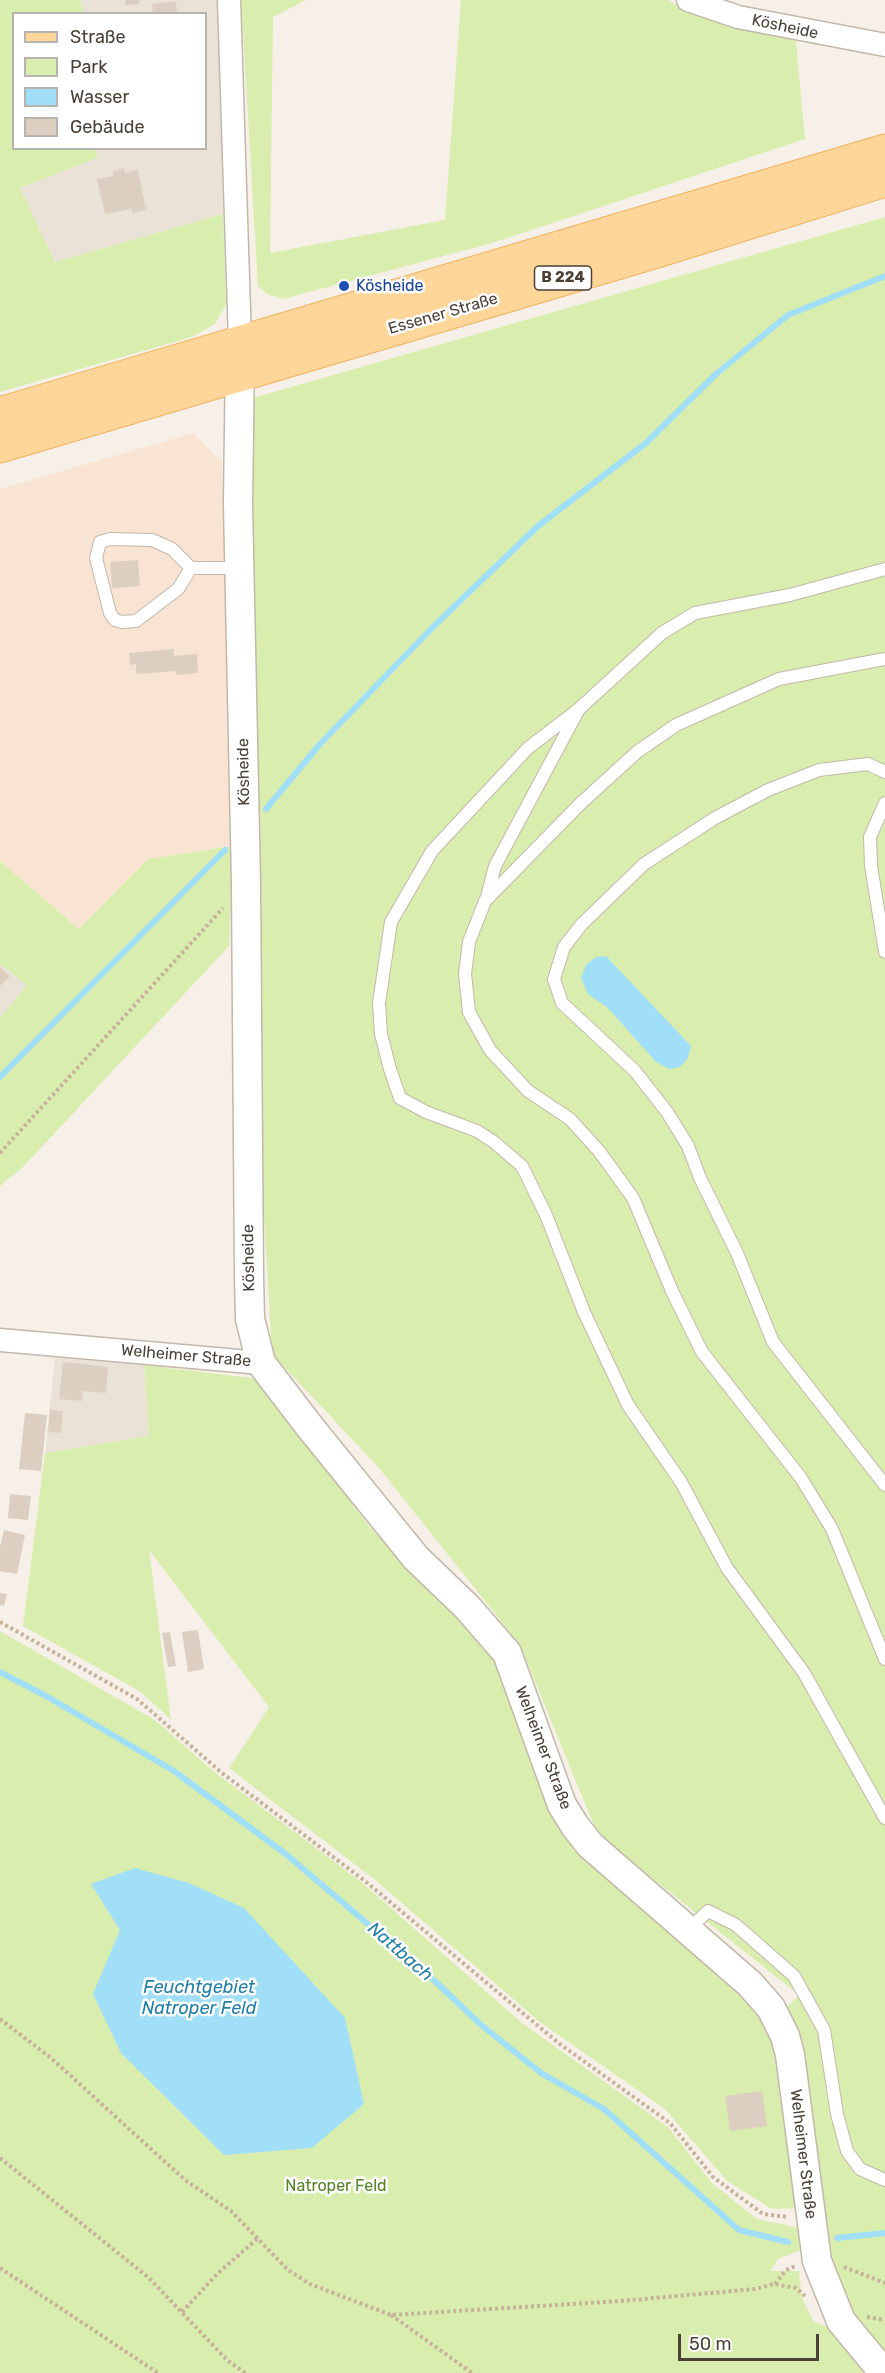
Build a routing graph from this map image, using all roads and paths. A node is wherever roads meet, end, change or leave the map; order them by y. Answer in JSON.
{"nodes":[{"id":1,"x":229,"y":0,"type":"edge"},
{"id":2,"x":688,"y":0,"type":"edge"},
{"id":3,"x":885,"y":45,"type":"edge"},
{"id":4,"x":885,"y":152,"type":"edge"},
{"id":5,"x":885,"y":180,"type":"edge"},
{"id":6,"x":240,"y":342,"type":"junction"},
{"id":7,"x":241,"y":374,"type":"junction"},
{"id":8,"x":0,"y":414,"type":"edge"},
{"id":9,"x":0,"y":446,"type":"edge"},
{"id":10,"x":239,"y":567,"type":"junction"},
{"id":11,"x":191,"y":568,"type":"junction"},
{"id":12,"x":885,"y":569,"type":"edge"},
{"id":13,"x":885,"y":659,"type":"edge"},
{"id":14,"x":579,"y":709,"type":"junction"},
{"id":15,"x":885,"y":772,"type":"edge"},
{"id":16,"x":885,"y":803,"type":"edge"},
{"id":17,"x":246,"y":883,"type":"junction"},
{"id":18,"x":485,"y":901,"type":"junction"},
{"id":19,"x":885,"y":952,"type":"edge"},
{"id":20,"x":0,"y":1153,"type":"edge"},
{"id":21,"x":0,"y":1340,"type":"edge"},
{"id":22,"x":261,"y":1363,"type":"junction"},
{"id":23,"x":885,"y":1485,"type":"edge"},
{"id":24,"x":0,"y":1623,"type":"edge"},
{"id":25,"x":885,"y":1659,"type":"edge"},
{"id":26,"x":885,"y":1818,"type":"edge"},
{"id":27,"x":688,"y":1930,"type":"junction"},
{"id":28,"x":0,"y":2019,"type":"edge"},
{"id":29,"x":0,"y":2158,"type":"edge"},
{"id":30,"x":885,"y":2180,"type":"edge"},
{"id":31,"x":257,"y":2239,"type":"junction"},
{"id":32,"x":814,"y":2240,"type":"junction"},
{"id":33,"x":0,"y":2268,"type":"edge"},
{"id":34,"x":885,"y":2283,"type":"edge"},
{"id":35,"x":182,"y":2312,"type":"junction"},
{"id":36,"x":391,"y":2315,"type":"junction"},
{"id":37,"x":841,"y":2321,"type":"junction"},
{"id":38,"x":158,"y":2373,"type":"edge"},
{"id":39,"x":245,"y":2373,"type":"edge"},
{"id":40,"x":472,"y":2373,"type":"edge"},
{"id":41,"x":884,"y":2373,"type":"edge"}],
"edges":[{"from":1,"to":6,"type":"street","name":"Kösheide"},
{"from":2,"to":3,"type":"street","name":"Kösheide"},
{"from":4,"to":6,"type":"main road","name":"Essener Straße","number":"B 224"},
{"from":5,"to":7,"type":"main road","name":"Essener Straße","number":"B 224"},
{"from":6,"to":7,"type":"street","name":"Kösheide"},
{"from":6,"to":8,"type":"main road","name":"Essener Straße","number":"B 224"},
{"from":7,"to":9,"type":"main road","name":"Essener Straße","number":"B 224"},
{"from":7,"to":10,"type":"street","name":"Kösheide"},
{"from":10,"to":11,"type":"lane"},
{"from":10,"to":17,"type":"street","name":"Kösheide"},
{"from":11,"to":11,"type":"lane"},
{"from":12,"to":14,"type":"lane"},
{"from":13,"to":18,"type":"lane"},
{"from":14,"to":18,"type":"lane"},
{"from":14,"to":26,"type":"lane"},
{"from":15,"to":23,"type":"lane"},
{"from":16,"to":19,"type":"lane"},
{"from":17,"to":20,"type":"path"},
{"from":17,"to":22,"type":"street","name":"Kösheide"},
{"from":18,"to":25,"type":"lane"},
{"from":21,"to":22,"type":"street","name":"Welheimer Straße"},
{"from":22,"to":27,"type":"street","name":"Welheimer Straße"},
{"from":24,"to":32,"type":"path"},
{"from":27,"to":30,"type":"lane"},
{"from":27,"to":32,"type":"street","name":"Welheimer Straße"},
{"from":28,"to":31,"type":"path"},
{"from":29,"to":35,"type":"path"},
{"from":31,"to":35,"type":"path"},
{"from":31,"to":36,"type":"path"},
{"from":32,"to":34,"type":"path"},
{"from":32,"to":37,"type":"street","name":"Welheimer Straße"},
{"from":33,"to":38,"type":"path"},
{"from":35,"to":39,"type":"path"},
{"from":36,"to":37,"type":"path"},
{"from":36,"to":40,"type":"path"},
{"from":37,"to":41,"type":"street","name":"Welheimer Straße"}]}
